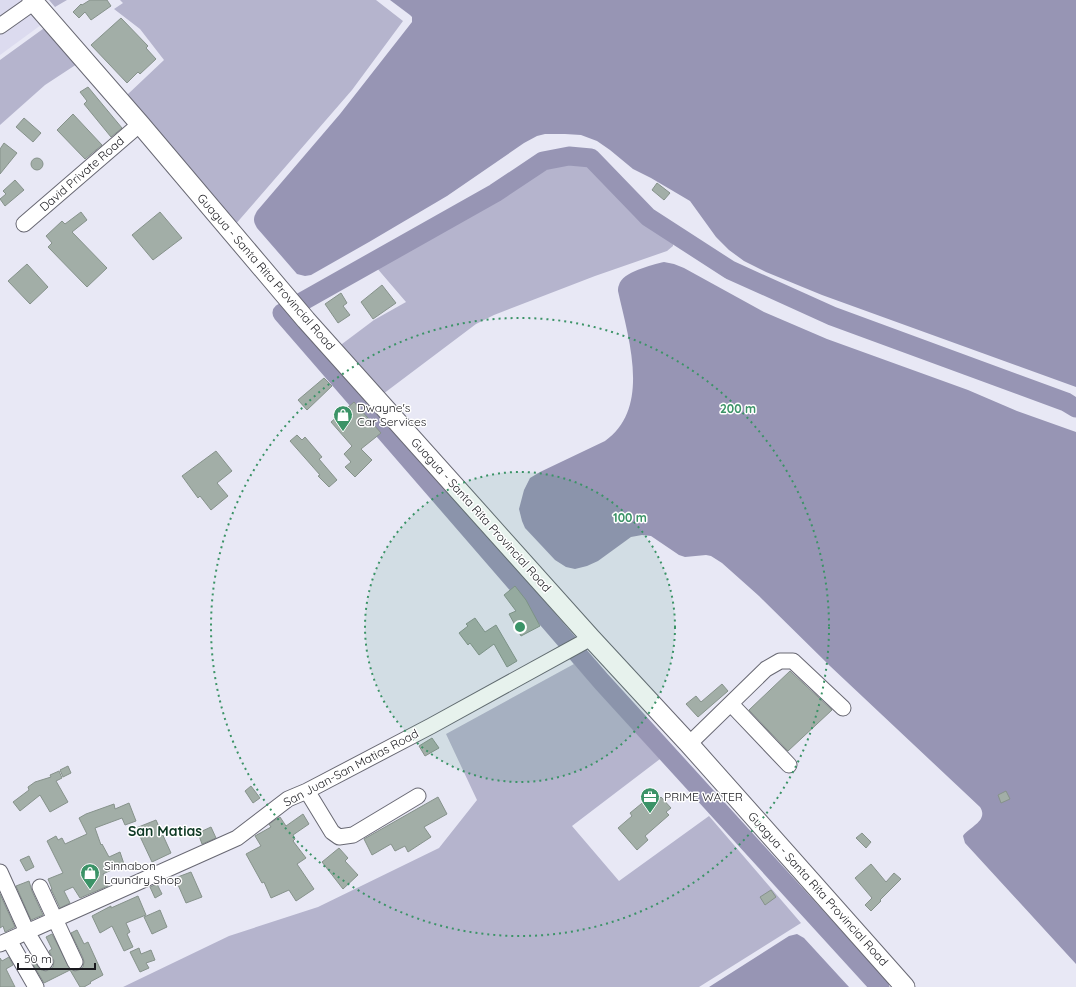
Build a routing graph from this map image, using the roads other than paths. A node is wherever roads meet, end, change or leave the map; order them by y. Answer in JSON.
{"nodes":[{"id":1,"x":33,"y":1,"type":"edge"},
{"id":2,"x":0,"y":26,"type":"edge"},
{"id":3,"x":140,"y":124,"type":"junction"},
{"id":4,"x":24,"y":224,"type":"dead end"},
{"id":5,"x":586,"y":640,"type":"junction"},
{"id":6,"x":730,"y":704,"type":"junction"},
{"id":7,"x":843,"y":708,"type":"dead end"},
{"id":8,"x":689,"y":744,"type":"junction"},
{"id":9,"x":789,"y":765,"type":"dead end"},
{"id":10,"x":307,"y":791,"type":"junction"},
{"id":11,"x":418,"y":796,"type":"dead end"},
{"id":12,"x":0,"y":872,"type":"edge"},
{"id":13,"x":40,"y":887,"type":"dead end"},
{"id":14,"x":56,"y":919,"type":"junction"},
{"id":15,"x":27,"y":932,"type":"junction"},
{"id":16,"x":5,"y":942,"type":"edge"},
{"id":17,"x":46,"y":962,"type":"dead end"},
{"id":18,"x":76,"y":962,"type":"dead end"},
{"id":19,"x":36,"y":987,"type":"edge"},
{"id":20,"x":905,"y":987,"type":"edge"}],
"edges":[{"from":1,"to":2,"type":"street"},
{"from":1,"to":3,"type":"main road","name":"Guagua - Santa Rita Provincial Road"},
{"from":3,"to":4,"type":"street","name":"David Private Road"},
{"from":3,"to":5,"type":"main road","name":"Guagua - Santa Rita Provincial Road"},
{"from":5,"to":8,"type":"main road","name":"Guagua - Santa Rita Provincial Road"},
{"from":5,"to":10,"type":"street","name":"San Juan-San Matias Road"},
{"from":6,"to":7,"type":"street"},
{"from":6,"to":8,"type":"street"},
{"from":6,"to":9,"type":"street"},
{"from":8,"to":20,"type":"main road","name":"Guagua - Santa Rita Provincial Road"},
{"from":10,"to":11,"type":"street"},
{"from":10,"to":14,"type":"street","name":"San Juan-San Matias Road"},
{"from":12,"to":15,"type":"street"},
{"from":13,"to":14,"type":"street"},
{"from":14,"to":15,"type":"street","name":"San Juan-San Matias Road"},
{"from":14,"to":18,"type":"street"},
{"from":15,"to":16,"type":"street","name":"San Juan-San Matias Road"},
{"from":15,"to":17,"type":"street"},
{"from":16,"to":19,"type":"street"}]}
